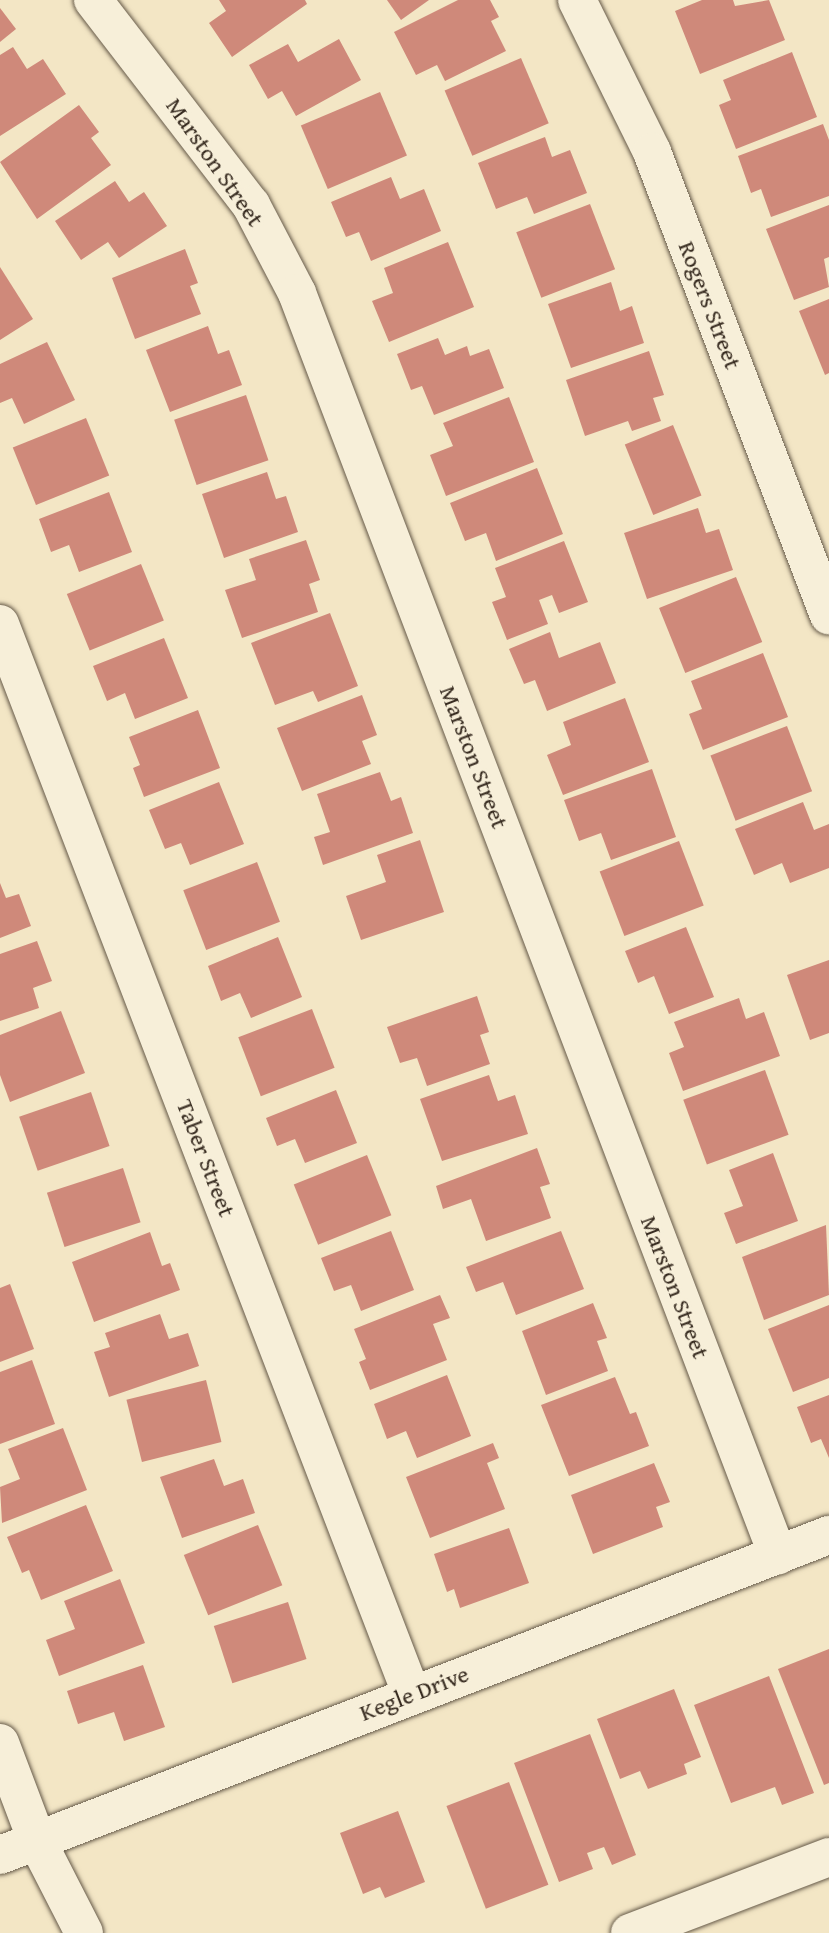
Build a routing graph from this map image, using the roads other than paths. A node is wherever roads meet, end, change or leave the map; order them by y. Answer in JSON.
{"nodes":[{"id":1,"x":93,"y":0,"type":"edge"},
{"id":2,"x":578,"y":0,"type":"edge"},
{"id":3,"x":829,"y":615,"type":"edge"},
{"id":4,"x":0,"y":624,"type":"edge"},
{"id":5,"x":829,"y":1535,"type":"edge"},
{"id":6,"x":778,"y":1556,"type":"junction"},
{"id":7,"x":411,"y":1693,"type":"junction"},
{"id":8,"x":0,"y":1743,"type":"edge"},
{"id":9,"x":37,"y":1841,"type":"junction"},
{"id":10,"x":0,"y":1855,"type":"edge"},
{"id":11,"x":829,"y":1857,"type":"edge"},
{"id":12,"x":83,"y":1933,"type":"edge"},
{"id":13,"x":630,"y":1933,"type":"edge"}],
"edges":[{"from":1,"to":6,"type":"street","name":"Marston Street"},
{"from":2,"to":3,"type":"street","name":"Rogers Street"},
{"from":4,"to":7,"type":"street","name":"Taber Street"},
{"from":5,"to":6,"type":"street","name":"Kegle Drive"},
{"from":6,"to":7,"type":"street","name":"Kegle Drive"},
{"from":7,"to":9,"type":"street","name":"Kegle Drive"},
{"from":8,"to":9,"type":"street"},
{"from":9,"to":10,"type":"street","name":"Kegle Drive"},
{"from":9,"to":12,"type":"street"},
{"from":11,"to":13,"type":"street"}]}
